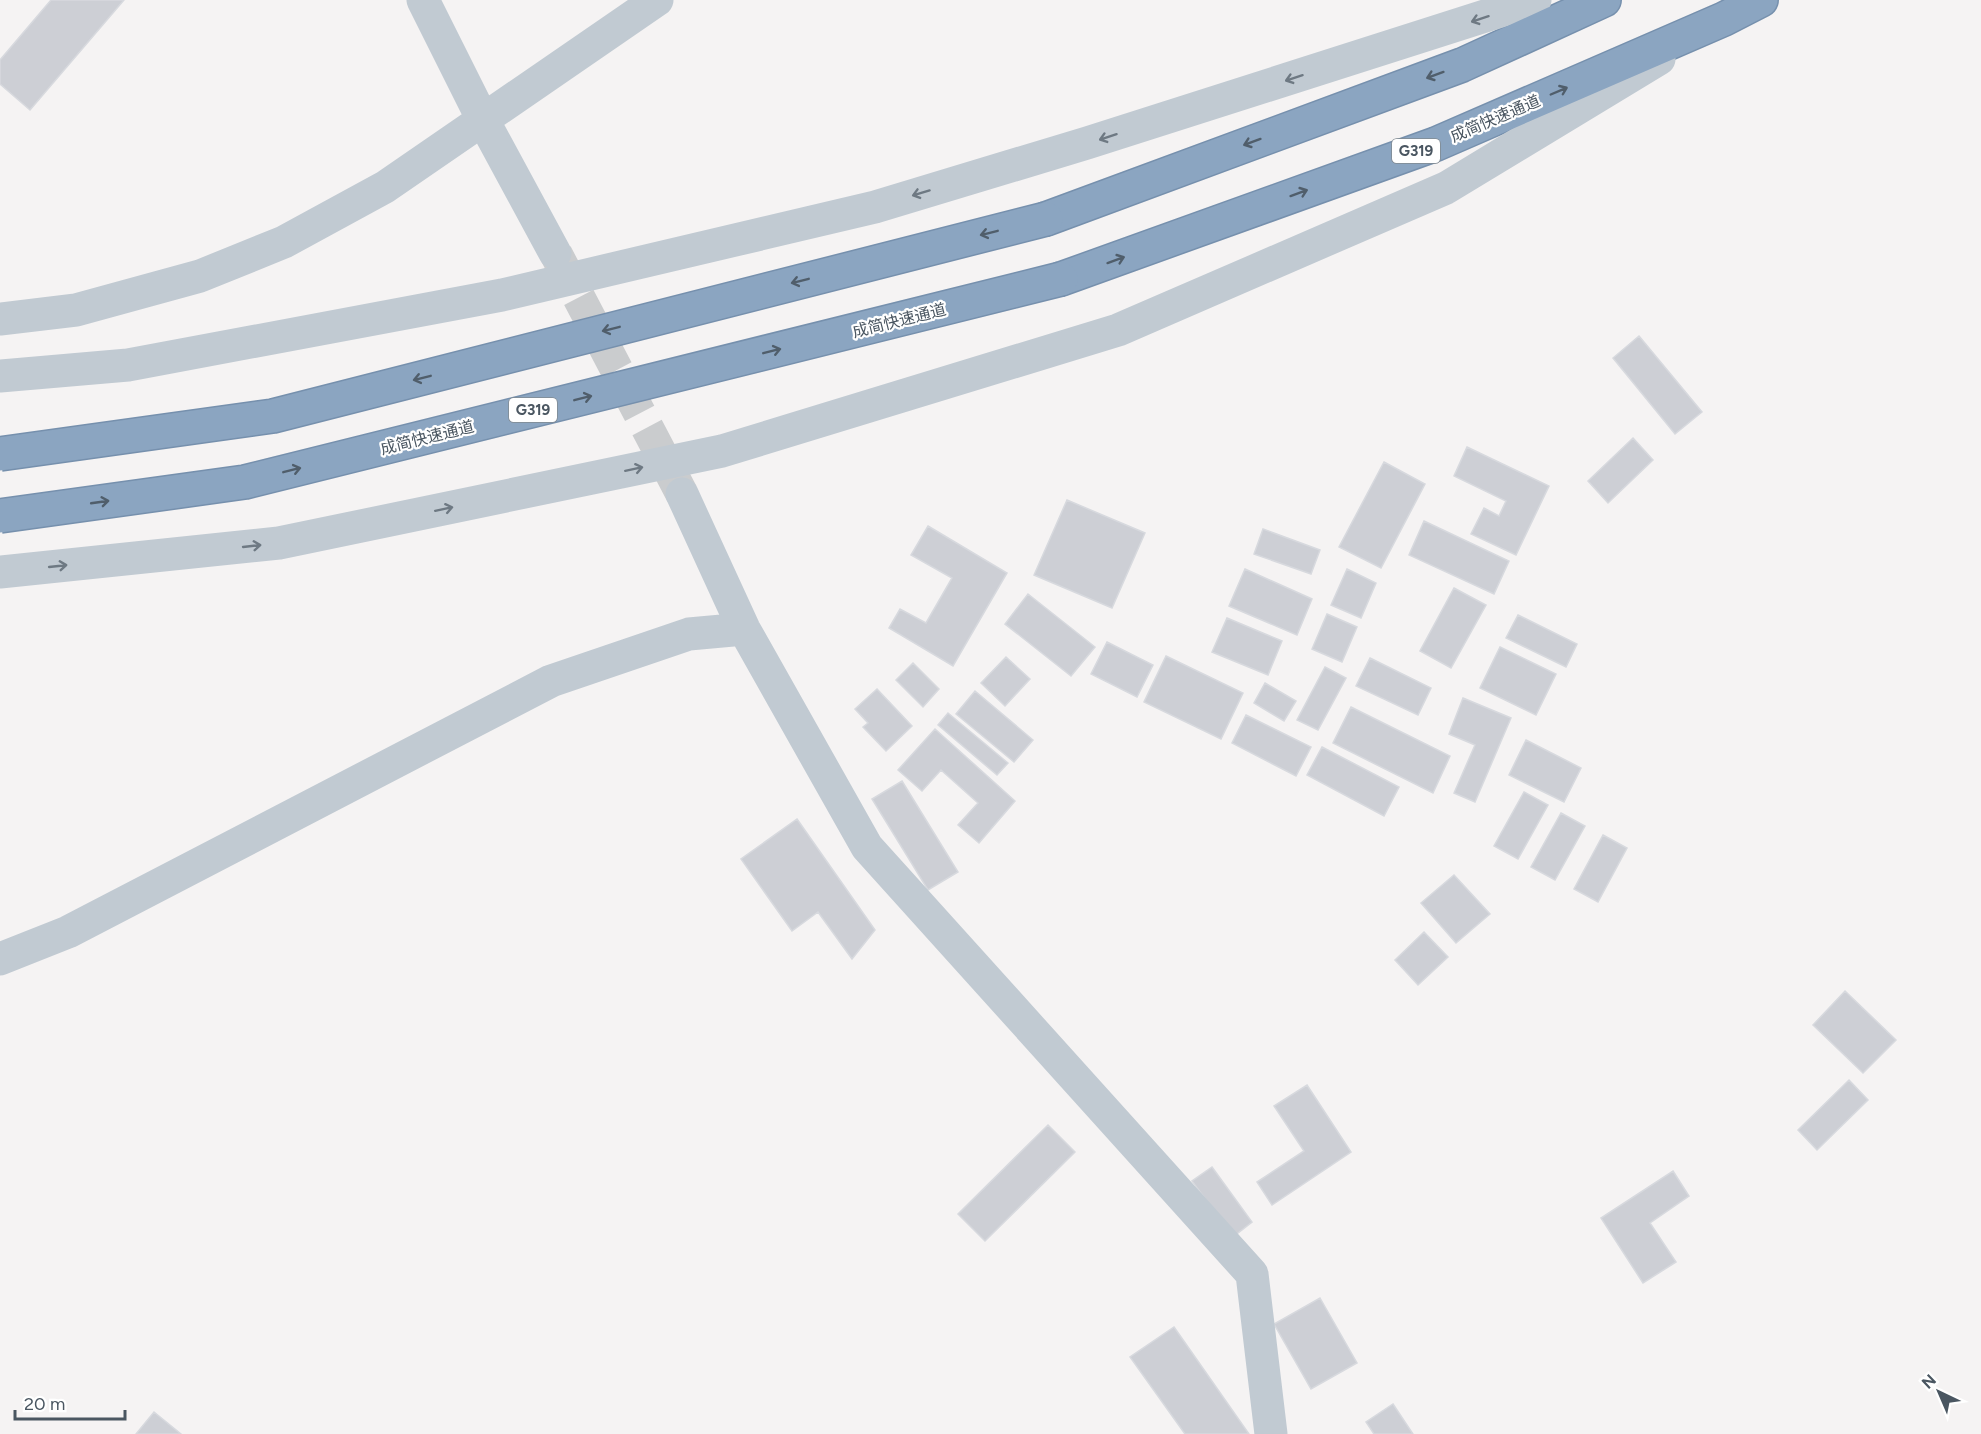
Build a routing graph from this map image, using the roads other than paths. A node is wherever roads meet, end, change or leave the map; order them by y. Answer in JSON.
{"nodes":[{"id":1,"x":423,"y":0,"type":"edge"},
{"id":2,"x":657,"y":0,"type":"edge"},
{"id":3,"x":1535,"y":0,"type":"edge"},
{"id":4,"x":1604,"y":0,"type":"edge"},
{"id":5,"x":1761,"y":0,"type":"edge"},
{"id":6,"x":1724,"y":19,"type":"junction"},
{"id":7,"x":483,"y":120,"type":"junction"},
{"id":8,"x":555,"y":253,"type":"tunnel mouth"},
{"id":9,"x":0,"y":319,"type":"edge"},
{"id":10,"x":0,"y":376,"type":"edge"},
{"id":11,"x":0,"y":454,"type":"edge"},
{"id":12,"x":682,"y":494,"type":"tunnel mouth"},
{"id":13,"x":0,"y":516,"type":"edge"},
{"id":14,"x":0,"y":572,"type":"edge"},
{"id":15,"x":744,"y":629,"type":"junction"},
{"id":16,"x":0,"y":959,"type":"edge"},
{"id":17,"x":1272,"y":1434,"type":"edge"}],
"edges":[{"from":1,"to":7,"type":"street"},
{"from":2,"to":7,"type":"street"},
{"from":3,"to":10,"type":"street","one_way":true},
{"from":4,"to":11,"type":"highway","one_way":true,"bridge":true},
{"from":5,"to":6,"type":"highway","name":"成简快速通道","number":"G319"},
{"from":13,"to":6,"type":"highway","name":"成简快速通道","number":"G319","one_way":true,"bridge":true},
{"from":14,"to":6,"type":"street","one_way":true},
{"from":7,"to":8,"type":"street"},
{"from":7,"to":9,"type":"street"},
{"from":12,"to":15,"type":"street"},
{"from":15,"to":16,"type":"street"},
{"from":15,"to":17,"type":"street"}]}
